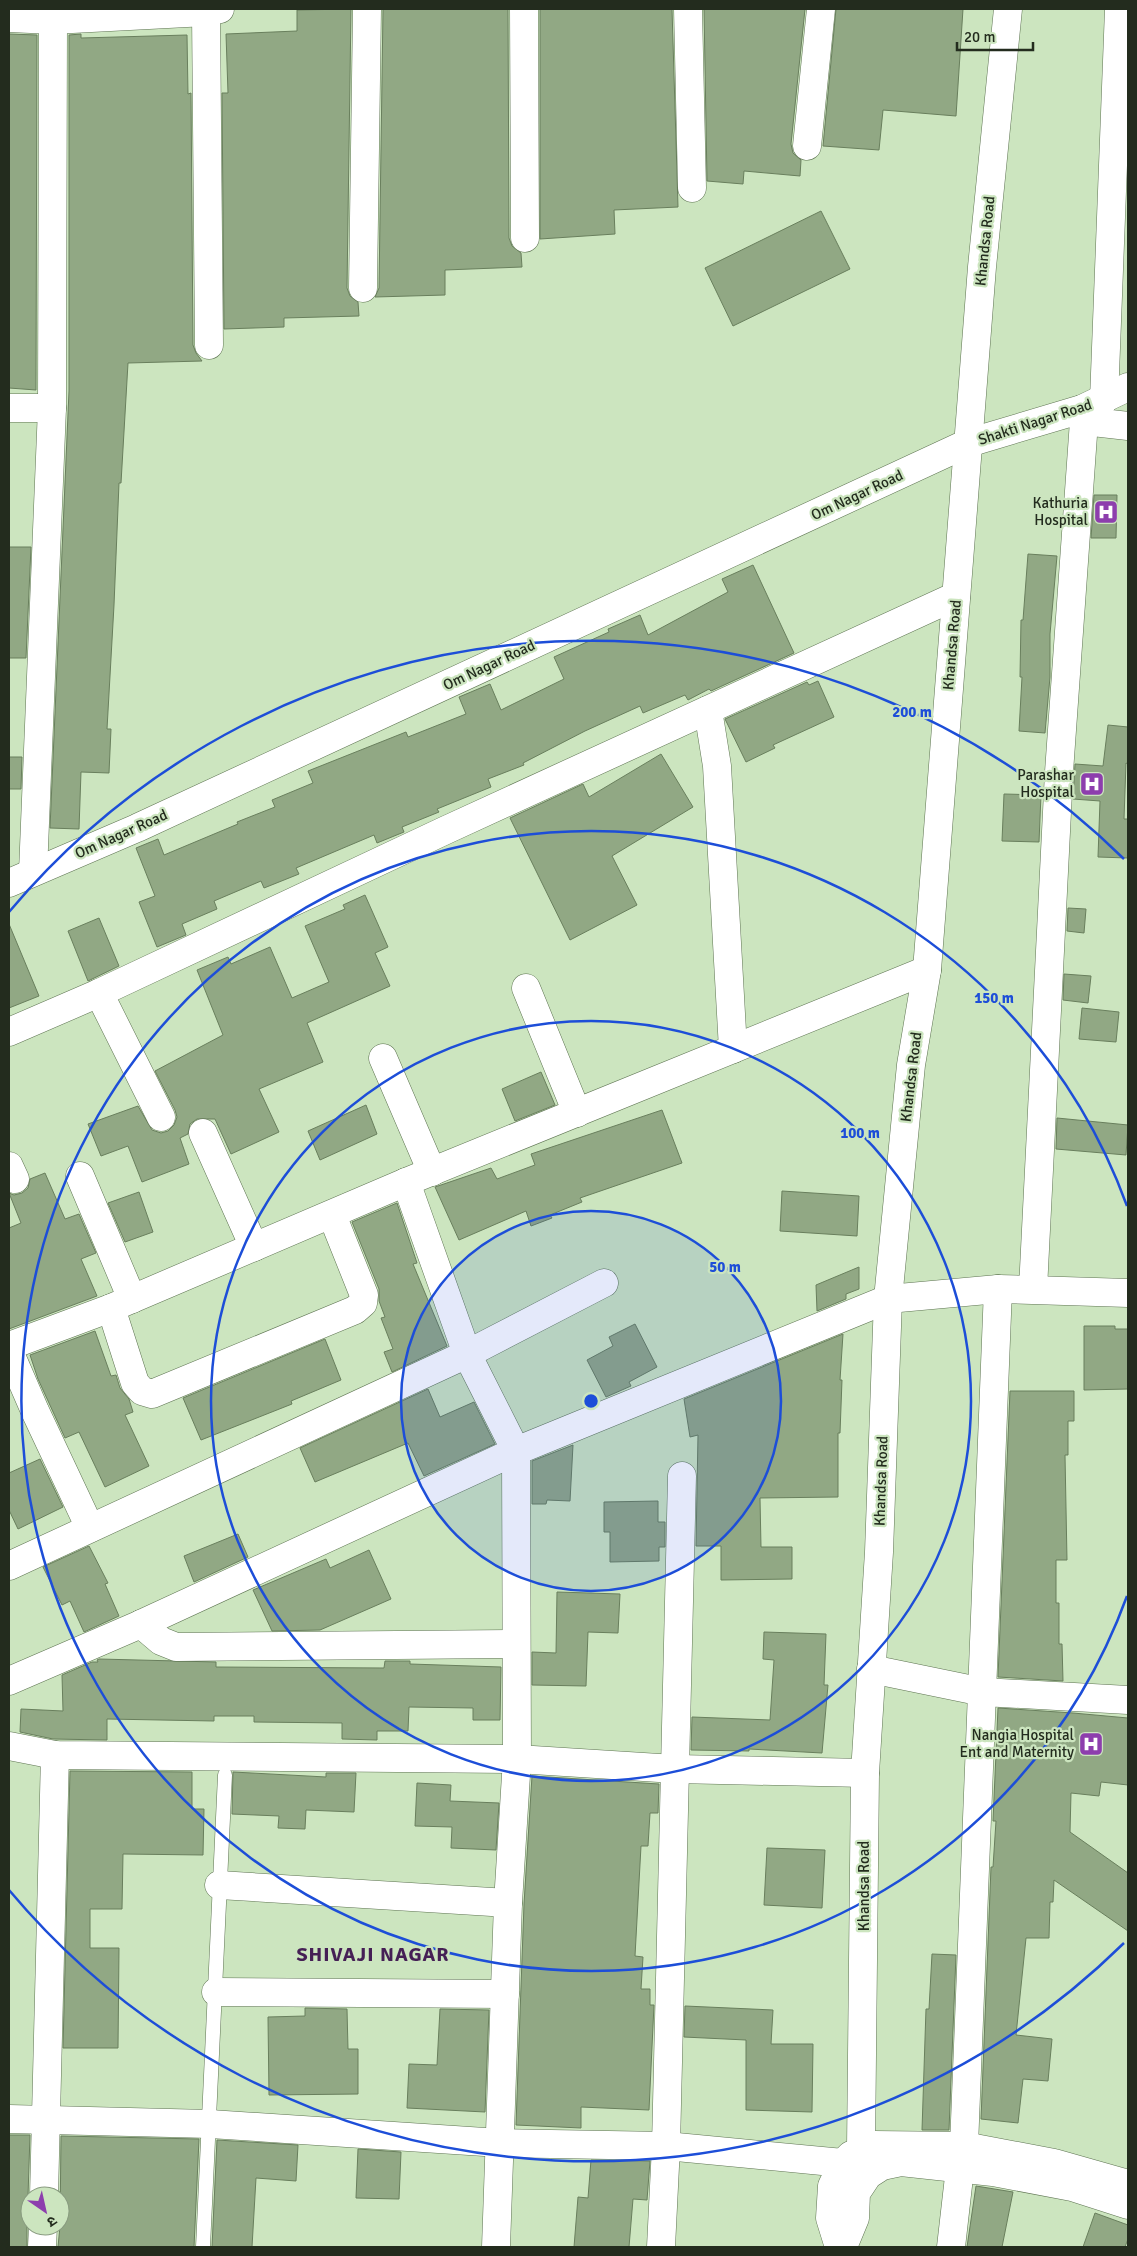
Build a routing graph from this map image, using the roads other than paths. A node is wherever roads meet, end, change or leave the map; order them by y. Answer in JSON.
{"nodes":[{"id":1,"x":367,"y":9,"type":"edge"},
{"id":2,"x":524,"y":9,"type":"edge"},
{"id":3,"x":688,"y":9,"type":"edge"},
{"id":4,"x":821,"y":9,"type":"edge"},
{"id":5,"x":1008,"y":9,"type":"edge"},
{"id":6,"x":1119,"y":9,"type":"edge"},
{"id":7,"x":213,"y":10,"type":"edge"},
{"id":8,"x":135,"y":12,"type":"edge"},
{"id":9,"x":19,"y":15,"type":"edge"},
{"id":10,"x":53,"y":20,"type":"junction"},
{"id":11,"x":807,"y":146,"type":"dead end"},
{"id":12,"x":692,"y":188,"type":"dead end"},
{"id":13,"x":525,"y":238,"type":"dead end"},
{"id":14,"x":363,"y":288,"type":"dead end"},
{"id":15,"x":209,"y":345,"type":"dead end"},
{"id":16,"x":1128,"y":388,"type":"edge"},
{"id":17,"x":9,"y":408,"type":"edge"},
{"id":18,"x":52,"y":408,"type":"junction"},
{"id":19,"x":1090,"y":410,"type":"junction"},
{"id":20,"x":1128,"y":426,"type":"edge"},
{"id":21,"x":968,"y":443,"type":"junction"},
{"id":22,"x":956,"y":596,"type":"junction"},
{"id":23,"x":708,"y":710,"type":"junction"},
{"id":24,"x":21,"y":877,"type":"edge"},
{"id":25,"x":927,"y":970,"type":"junction"},
{"id":26,"x":526,"y":988,"type":"dead end"},
{"id":27,"x":99,"y":993,"type":"junction"},
{"id":28,"x":9,"y":1032,"type":"edge"},
{"id":29,"x":733,"y":1049,"type":"junction"},
{"id":30,"x":383,"y":1058,"type":"dead end"},
{"id":31,"x":577,"y":1113,"type":"junction"},
{"id":32,"x":161,"y":1117,"type":"dead end"},
{"id":33,"x":203,"y":1133,"type":"dead end"},
{"id":34,"x":432,"y":1172,"type":"junction"},
{"id":35,"x":80,"y":1176,"type":"dead end"},
{"id":36,"x":406,"y":1182,"type":"junction"},
{"id":37,"x":332,"y":1215,"type":"junction"},
{"id":38,"x":254,"y":1247,"type":"junction"},
{"id":39,"x":604,"y":1283,"type":"dead end"},
{"id":40,"x":998,"y":1289,"type":"junction"},
{"id":41,"x":1033,"y":1289,"type":"junction"},
{"id":42,"x":1128,"y":1292,"type":"edge"},
{"id":43,"x":888,"y":1299,"type":"junction"},
{"id":44,"x":122,"y":1303,"type":"junction"},
{"id":45,"x":9,"y":1346,"type":"edge"},
{"id":46,"x":9,"y":1351,"type":"edge"},
{"id":47,"x":467,"y":1354,"type":"junction"},
{"id":48,"x":516,"y":1451,"type":"junction"},
{"id":49,"x":682,"y":1476,"type":"dead end"},
{"id":50,"x":90,"y":1528,"type":"junction"},
{"id":51,"x":9,"y":1566,"type":"edge"},
{"id":52,"x":141,"y":1624,"type":"junction"},
{"id":53,"x":516,"y":1644,"type":"junction"},
{"id":54,"x":872,"y":1669,"type":"junction"},
{"id":55,"x":9,"y":1681,"type":"edge"},
{"id":56,"x":983,"y":1692,"type":"junction"},
{"id":57,"x":1128,"y":1700,"type":"edge"},
{"id":58,"x":9,"y":1746,"type":"edge"},
{"id":59,"x":55,"y":1755,"type":"junction"},
{"id":60,"x":517,"y":1758,"type":"junction"},
{"id":61,"x":225,"y":1766,"type":"junction"},
{"id":62,"x":675,"y":1769,"type":"junction"},
{"id":63,"x":865,"y":1774,"type":"junction"},
{"id":64,"x":219,"y":1885,"type":"junction"},
{"id":65,"x":508,"y":1903,"type":"junction"},
{"id":66,"x":216,"y":1992,"type":"junction"},
{"id":67,"x":505,"y":1994,"type":"junction"},
{"id":68,"x":9,"y":2119,"type":"edge"},
{"id":69,"x":48,"y":2120,"type":"junction"},
{"id":70,"x":210,"y":2124,"type":"junction"},
{"id":71,"x":500,"y":2142,"type":"junction"},
{"id":72,"x":666,"y":2146,"type":"junction"},
{"id":73,"x":852,"y":2156,"type":"junction"},
{"id":74,"x":962,"y":2157,"type":"junction"},
{"id":75,"x":1128,"y":2184,"type":"edge"},
{"id":76,"x":45,"y":2186,"type":"edge"},
{"id":77,"x":1128,"y":2205,"type":"edge"},
{"id":78,"x":203,"y":2247,"type":"edge"},
{"id":79,"x":496,"y":2247,"type":"edge"},
{"id":80,"x":661,"y":2247,"type":"edge"},
{"id":81,"x":839,"y":2247,"type":"edge"},
{"id":82,"x":843,"y":2247,"type":"edge"},
{"id":83,"x":951,"y":2247,"type":"edge"}],
"edges":[{"from":1,"to":14,"type":"street"},
{"from":2,"to":13,"type":"street"},
{"from":3,"to":12,"type":"street"},
{"from":4,"to":11,"type":"street"},
{"from":5,"to":21,"type":"street","name":"Khandsa Road"},
{"from":6,"to":19,"type":"street"},
{"from":7,"to":8,"type":"street"},
{"from":7,"to":15,"type":"street"},
{"from":8,"to":10,"type":"street"},
{"from":9,"to":10,"type":"street"},
{"from":10,"to":18,"type":"street"},
{"from":16,"to":19,"type":"street","name":"Shakti Nagar Road"},
{"from":17,"to":18,"type":"street"},
{"from":18,"to":24,"type":"street"},
{"from":19,"to":20,"type":"street"},
{"from":19,"to":21,"type":"street","name":"Shakti Nagar Road"},
{"from":19,"to":41,"type":"street"},
{"from":21,"to":22,"type":"street","name":"Khandsa Road"},
{"from":21,"to":24,"type":"street","name":"Om Nagar Road"},
{"from":22,"to":23,"type":"street"},
{"from":22,"to":25,"type":"street","name":"Khandsa Road"},
{"from":23,"to":27,"type":"street"},
{"from":23,"to":29,"type":"street"},
{"from":25,"to":29,"type":"street"},
{"from":25,"to":43,"type":"street","name":"Khandsa Road"},
{"from":26,"to":31,"type":"street"},
{"from":27,"to":28,"type":"street"},
{"from":27,"to":32,"type":"street"},
{"from":29,"to":31,"type":"street"},
{"from":30,"to":34,"type":"street"},
{"from":31,"to":34,"type":"street"},
{"from":33,"to":38,"type":"street"},
{"from":34,"to":36,"type":"street"},
{"from":35,"to":44,"type":"street"},
{"from":36,"to":37,"type":"street"},
{"from":36,"to":47,"type":"street"},
{"from":37,"to":38,"type":"street"},
{"from":37,"to":44,"type":"street"},
{"from":38,"to":44,"type":"street"},
{"from":39,"to":47,"type":"street"},
{"from":40,"to":41,"type":"street"},
{"from":40,"to":43,"type":"street"},
{"from":40,"to":56,"type":"street"},
{"from":41,"to":42,"type":"street"},
{"from":43,"to":48,"type":"street"},
{"from":43,"to":54,"type":"street","name":"Khandsa Road"},
{"from":44,"to":45,"type":"street"},
{"from":46,"to":50,"type":"street"},
{"from":47,"to":48,"type":"street"},
{"from":47,"to":50,"type":"street"},
{"from":48,"to":52,"type":"street"},
{"from":48,"to":53,"type":"street"},
{"from":49,"to":62,"type":"street"},
{"from":50,"to":51,"type":"street"},
{"from":52,"to":53,"type":"street"},
{"from":52,"to":55,"type":"street"},
{"from":53,"to":60,"type":"street"},
{"from":54,"to":56,"type":"street"},
{"from":54,"to":63,"type":"street","name":"Khandsa Road"},
{"from":56,"to":57,"type":"street"},
{"from":56,"to":74,"type":"street"},
{"from":58,"to":59,"type":"street"},
{"from":59,"to":61,"type":"street"},
{"from":59,"to":69,"type":"street"},
{"from":60,"to":61,"type":"street"},
{"from":60,"to":62,"type":"street"},
{"from":60,"to":65,"type":"street"},
{"from":61,"to":64,"type":"lane"},
{"from":62,"to":63,"type":"street"},
{"from":62,"to":72,"type":"street"},
{"from":63,"to":73,"type":"street","name":"Khandsa Road"},
{"from":64,"to":65,"type":"street"},
{"from":64,"to":66,"type":"lane"},
{"from":65,"to":67,"type":"street"},
{"from":66,"to":67,"type":"street"},
{"from":66,"to":70,"type":"lane"},
{"from":67,"to":71,"type":"street"},
{"from":68,"to":69,"type":"street"},
{"from":69,"to":70,"type":"street"},
{"from":69,"to":76,"type":"street"},
{"from":70,"to":71,"type":"street"},
{"from":70,"to":78,"type":"lane"},
{"from":71,"to":72,"type":"street"},
{"from":71,"to":79,"type":"street"},
{"from":72,"to":73,"type":"street"},
{"from":72,"to":80,"type":"street"},
{"from":73,"to":74,"type":"street"},
{"from":73,"to":81,"type":"street"},
{"from":74,"to":75,"type":"street"},
{"from":74,"to":77,"type":"street"},
{"from":74,"to":82,"type":"street"},
{"from":74,"to":83,"type":"street"}]}
